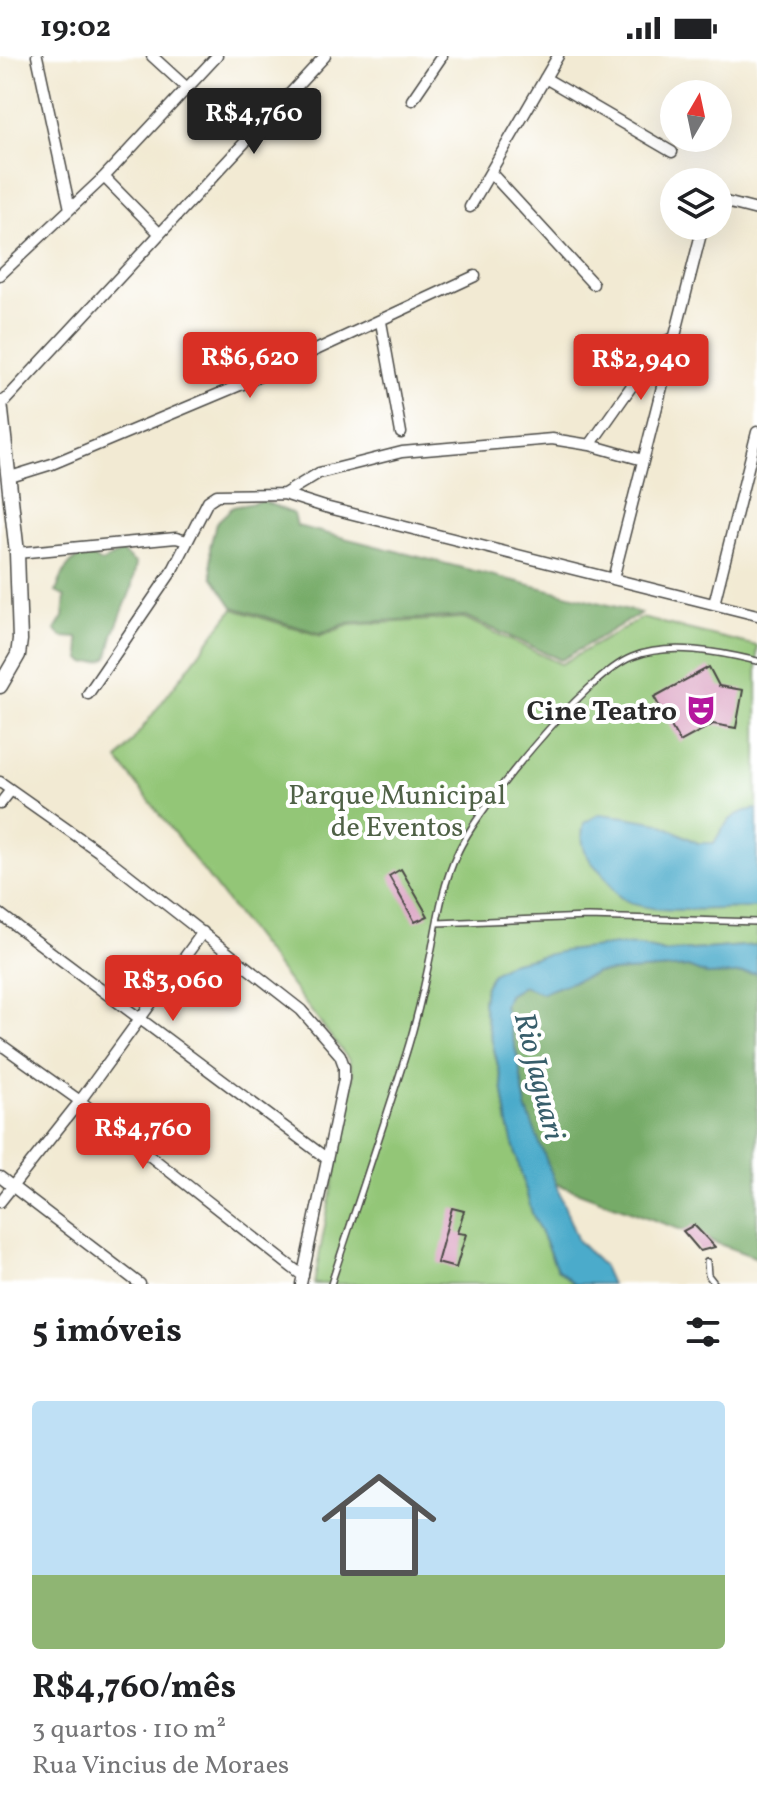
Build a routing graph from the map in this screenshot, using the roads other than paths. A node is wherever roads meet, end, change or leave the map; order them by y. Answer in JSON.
{"nodes":[{"id":1,"x":37,"y":56,"type":"edge"},
{"id":2,"x":152,"y":56,"type":"edge"},
{"id":3,"x":217,"y":56,"type":"edge"},
{"id":4,"x":325,"y":56,"type":"edge"},
{"id":5,"x":442,"y":56,"type":"edge"},
{"id":6,"x":558,"y":56,"type":"edge"},
{"id":7,"x":545,"y":78,"type":"junction"},
{"id":8,"x":187,"y":88,"type":"junction"},
{"id":9,"x":412,"y":100,"type":"dead end"},
{"id":10,"x":660,"y":145,"type":"edge"},
{"id":11,"x":491,"y":173,"type":"junction"},
{"id":12,"x":104,"y":177,"type":"junction"},
{"id":13,"x":732,"y":204,"type":"edge"},
{"id":14,"x":470,"y":207,"type":"dead end"},
{"id":15,"x":70,"y":209,"type":"junction"},
{"id":16,"x":757,"y":210,"type":"edge"},
{"id":17,"x":160,"y":234,"type":"junction"},
{"id":18,"x":699,"y":240,"type":"edge"},
{"id":19,"x":0,"y":275,"type":"edge"},
{"id":20,"x":475,"y":276,"type":"dead end"},
{"id":21,"x":593,"y":284,"type":"dead end"},
{"id":22,"x":381,"y":322,"type":"junction"},
{"id":23,"x":675,"y":337,"type":"junction"},
{"id":24,"x":0,"y":404,"type":"edge"},
{"id":25,"x":757,"y":432,"type":"edge"},
{"id":26,"x":401,"y":433,"type":"dead end"},
{"id":27,"x":590,"y":445,"type":"junction"},
{"id":28,"x":643,"y":460,"type":"junction"},
{"id":29,"x":4,"y":470,"type":"edge"},
{"id":30,"x":284,"y":494,"type":"junction"},
{"id":31,"x":187,"y":541,"type":"junction"},
{"id":32,"x":17,"y":553,"type":"junction"},
{"id":33,"x":613,"y":579,"type":"junction"},
{"id":34,"x":714,"y":604,"type":"junction"},
{"id":35,"x":757,"y":615,"type":"edge"},
{"id":36,"x":757,"y":661,"type":"edge"},
{"id":37,"x":0,"y":686,"type":"edge"},
{"id":38,"x":88,"y":694,"type":"dead end"},
{"id":39,"x":0,"y":782,"type":"edge"},
{"id":40,"x":11,"y":790,"type":"junction"},
{"id":41,"x":0,"y":804,"type":"edge"},
{"id":42,"x":0,"y":914,"type":"edge"},
{"id":43,"x":757,"y":922,"type":"edge"},
{"id":44,"x":437,"y":923,"type":"junction"},
{"id":45,"x":203,"y":932,"type":"junction"},
{"id":46,"x":139,"y":1019,"type":"junction"},
{"id":47,"x":0,"y":1044,"type":"edge"},
{"id":48,"x":80,"y":1101,"type":"junction"},
{"id":49,"x":326,"y":1158,"type":"junction"},
{"id":50,"x":0,"y":1177,"type":"edge"},
{"id":51,"x":12,"y":1187,"type":"junction"},
{"id":52,"x":0,"y":1202,"type":"edge"},
{"id":53,"x":707,"y":1262,"type":"dead end"},
{"id":54,"x":302,"y":1280,"type":"edge"},
{"id":55,"x":140,"y":1284,"type":"edge"},
{"id":56,"x":331,"y":1284,"type":"edge"},
{"id":57,"x":715,"y":1284,"type":"edge"}],
"edges":[{"from":1,"to":15,"type":"street"},
{"from":2,"to":8,"type":"street"},
{"from":3,"to":8,"type":"street"},
{"from":4,"to":17,"type":"street"},
{"from":5,"to":9,"type":"street"},
{"from":6,"to":7,"type":"street"},
{"from":7,"to":10,"type":"street"},
{"from":7,"to":11,"type":"street"},
{"from":8,"to":12,"type":"street"},
{"from":11,"to":14,"type":"street"},
{"from":11,"to":21,"type":"street"},
{"from":12,"to":15,"type":"street"},
{"from":12,"to":17,"type":"street"},
{"from":13,"to":16,"type":"street"},
{"from":15,"to":19,"type":"street"},
{"from":17,"to":24,"type":"street"},
{"from":18,"to":23,"type":"street"},
{"from":20,"to":22,"type":"street"},
{"from":22,"to":26,"type":"street"},
{"from":22,"to":29,"type":"street"},
{"from":23,"to":27,"type":"street"},
{"from":23,"to":28,"type":"street"},
{"from":24,"to":29,"type":"street"},
{"from":25,"to":34,"type":"street"},
{"from":27,"to":28,"type":"street"},
{"from":27,"to":30,"type":"street"},
{"from":28,"to":33,"type":"street"},
{"from":29,"to":32,"type":"street"},
{"from":30,"to":31,"type":"street"},
{"from":30,"to":33,"type":"street"},
{"from":31,"to":32,"type":"street"},
{"from":31,"to":38,"type":"street"},
{"from":32,"to":37,"type":"street"},
{"from":33,"to":34,"type":"street"},
{"from":34,"to":35,"type":"street"},
{"from":36,"to":44,"type":"lane"},
{"from":39,"to":40,"type":"street"},
{"from":40,"to":41,"type":"street"},
{"from":40,"to":45,"type":"street"},
{"from":42,"to":46,"type":"street"},
{"from":43,"to":44,"type":"lane"},
{"from":44,"to":56,"type":"lane"},
{"from":45,"to":46,"type":"street"},
{"from":45,"to":49,"type":"street"},
{"from":46,"to":48,"type":"street"},
{"from":46,"to":49,"type":"street"},
{"from":47,"to":48,"type":"street"},
{"from":48,"to":51,"type":"street"},
{"from":48,"to":54,"type":"street"},
{"from":49,"to":54,"type":"street"},
{"from":50,"to":51,"type":"street"},
{"from":51,"to":52,"type":"street"},
{"from":51,"to":55,"type":"street"},
{"from":53,"to":57,"type":"lane"}]}
